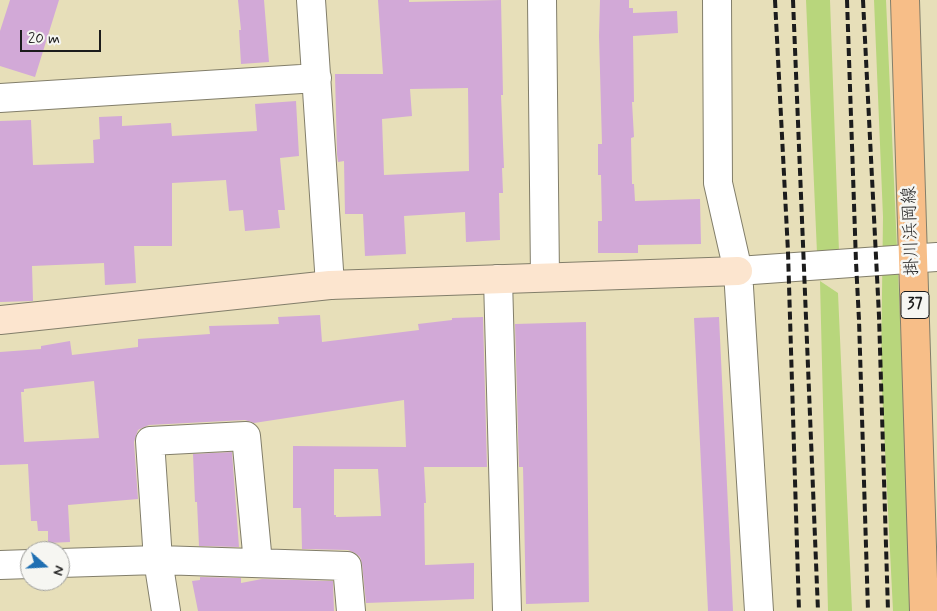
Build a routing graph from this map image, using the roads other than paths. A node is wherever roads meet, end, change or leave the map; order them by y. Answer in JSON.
{"nodes":[{"id":1,"x":311,"y":0,"type":"edge"},
{"id":2,"x":542,"y":0,"type":"edge"},
{"id":3,"x":717,"y":0,"type":"edge"},
{"id":4,"x":905,"y":0,"type":"edge"},
{"id":5,"x":317,"y":78,"type":"junction"},
{"id":6,"x":0,"y":98,"type":"edge"},
{"id":7,"x":925,"y":258,"type":"edge"},
{"id":8,"x":738,"y":270,"type":"junction"},
{"id":9,"x":545,"y":277,"type":"junction"},
{"id":10,"x":498,"y":279,"type":"junction"},
{"id":11,"x":330,"y":285,"type":"junction"},
{"id":12,"x":0,"y":320,"type":"edge"},
{"id":13,"x":158,"y":560,"type":"junction"},
{"id":14,"x":70,"y":563,"type":"edge"},
{"id":15,"x":258,"y":563,"type":"junction"},
{"id":16,"x":20,"y":564,"type":"edge"},
{"id":17,"x":0,"y":565,"type":"edge"},
{"id":18,"x":166,"y":611,"type":"edge"},
{"id":19,"x":351,"y":611,"type":"edge"},
{"id":20,"x":507,"y":611,"type":"edge"},
{"id":21,"x":759,"y":611,"type":"edge"},
{"id":22,"x":924,"y":611,"type":"edge"}],
"edges":[{"from":1,"to":5,"type":"street"},
{"from":2,"to":9,"type":"street"},
{"from":3,"to":8,"type":"street"},
{"from":4,"to":7,"type":"main road","name":"掛川浜岡線","number":"37"},
{"from":5,"to":6,"type":"street"},
{"from":5,"to":11,"type":"street"},
{"from":7,"to":8,"type":"street"},
{"from":7,"to":22,"type":"main road","name":"掛川浜岡線","number":"37"},
{"from":8,"to":9,"type":"street"},
{"from":8,"to":21,"type":"street"},
{"from":9,"to":10,"type":"street"},
{"from":10,"to":11,"type":"street"},
{"from":10,"to":20,"type":"street"},
{"from":11,"to":12,"type":"street"},
{"from":13,"to":14,"type":"street"},
{"from":13,"to":15,"type":"street"},
{"from":13,"to":15,"type":"street"},
{"from":13,"to":18,"type":"street"},
{"from":15,"to":19,"type":"street"},
{"from":16,"to":17,"type":"street"}]}
